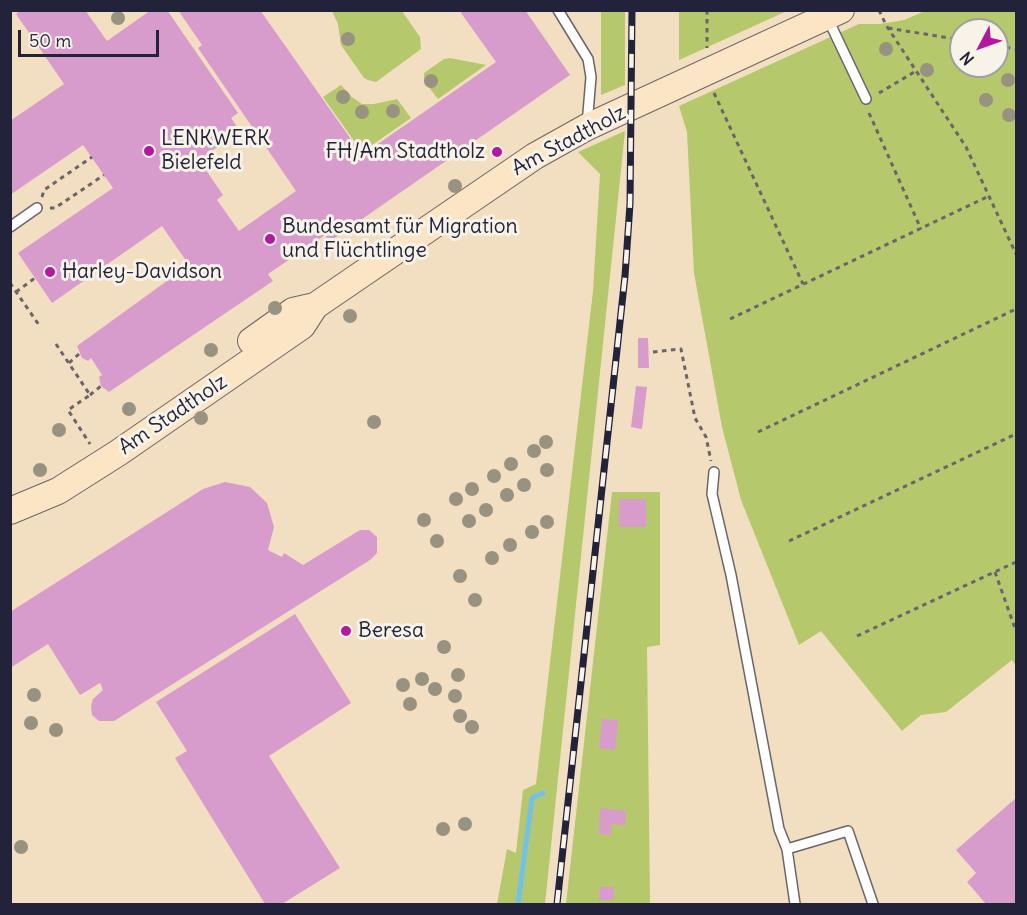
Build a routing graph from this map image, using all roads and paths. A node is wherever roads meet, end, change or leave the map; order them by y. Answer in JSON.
{"nodes":[{"id":1,"x":558,"y":10,"type":"edge"},
{"id":2,"x":707,"y":10,"type":"edge"},
{"id":3,"x":879,"y":10,"type":"edge"},
{"id":4,"x":834,"y":14,"type":"edge"},
{"id":5,"x":888,"y":28,"type":"junction"},
{"id":6,"x":949,"y":38,"type":"edge"},
{"id":7,"x":711,"y":71,"type":"junction"},
{"id":8,"x":916,"y":71,"type":"junction"},
{"id":9,"x":866,"y":99,"type":"junction"},
{"id":10,"x":587,"y":127,"type":"junction"},
{"id":11,"x":92,"y":157,"type":"dead end"},
{"id":12,"x":104,"y":175,"type":"dead end"},
{"id":13,"x":989,"y":196,"type":"junction"},
{"id":14,"x":37,"y":208,"type":"junction"},
{"id":15,"x":10,"y":226,"type":"edge"},
{"id":16,"x":921,"y":229,"type":"junction"},
{"id":17,"x":1017,"y":254,"type":"edge"},
{"id":18,"x":35,"y":278,"type":"dead end"},
{"id":19,"x":10,"y":284,"type":"edge"},
{"id":20,"x":803,"y":284,"type":"junction"},
{"id":21,"x":16,"y":291,"type":"junction"},
{"id":22,"x":315,"y":306,"type":"junction"},
{"id":23,"x":1017,"y":309,"type":"edge"},
{"id":24,"x":730,"y":319,"type":"dead end"},
{"id":25,"x":39,"y":325,"type":"dead end"},
{"id":26,"x":56,"y":344,"type":"dead end"},
{"id":27,"x":653,"y":352,"type":"dead end"},
{"id":28,"x":79,"y":354,"type":"dead end"},
{"id":29,"x":69,"y":363,"type":"junction"},
{"id":30,"x":101,"y":387,"type":"dead end"},
{"id":31,"x":90,"y":395,"type":"junction"},
{"id":32,"x":758,"y":432,"type":"dead end"},
{"id":33,"x":1017,"y":434,"type":"edge"},
{"id":34,"x":93,"y":448,"type":"junction"},
{"id":35,"x":714,"y":472,"type":"joint"},
{"id":36,"x":14,"y":509,"type":"edge"},
{"id":37,"x":789,"y":541,"type":"dead end"},
{"id":38,"x":1017,"y":562,"type":"edge"},
{"id":39,"x":995,"y":572,"type":"junction"},
{"id":40,"x":1017,"y":631,"type":"edge"},
{"id":41,"x":857,"y":636,"type":"dead end"},
{"id":42,"x":787,"y":849,"type":"junction"},
{"id":43,"x":795,"y":904,"type":"edge"},
{"id":44,"x":873,"y":904,"type":"edge"}],
"edges":[{"from":1,"to":10,"type":"lane"},
{"from":2,"to":7,"type":"path"},
{"from":3,"to":5,"type":"path"},
{"from":4,"to":7,"type":"main road","name":"Am Stadtholz"},
{"from":4,"to":9,"type":"lane"},
{"from":5,"to":6,"type":"path"},
{"from":5,"to":8,"type":"path"},
{"from":7,"to":10,"type":"main road","name":"Am Stadtholz"},
{"from":7,"to":20,"type":"path"},
{"from":8,"to":9,"type":"path"},
{"from":8,"to":13,"type":"path"},
{"from":9,"to":16,"type":"path"},
{"from":10,"to":22,"type":"main road","name":"Am Stadtholz"},
{"from":11,"to":14,"type":"path"},
{"from":12,"to":14,"type":"path"},
{"from":13,"to":16,"type":"path"},
{"from":13,"to":17,"type":"path"},
{"from":14,"to":15,"type":"lane"},
{"from":16,"to":20,"type":"path"},
{"from":18,"to":21,"type":"path"},
{"from":19,"to":21,"type":"path"},
{"from":20,"to":24,"type":"path"},
{"from":21,"to":25,"type":"path"},
{"from":22,"to":34,"type":"main road","name":"Am Stadtholz"},
{"from":22,"to":36,"type":"main road","name":"Am Stadtholz"},
{"from":23,"to":32,"type":"path"},
{"from":26,"to":29,"type":"path"},
{"from":27,"to":35,"type":"path"},
{"from":28,"to":29,"type":"path"},
{"from":29,"to":31,"type":"path"},
{"from":30,"to":31,"type":"path"},
{"from":31,"to":34,"type":"path"},
{"from":33,"to":37,"type":"path"},
{"from":34,"to":36,"type":"main road","name":"Am Stadtholz"},
{"from":35,"to":42,"type":"lane"},
{"from":38,"to":39,"type":"path"},
{"from":39,"to":40,"type":"path"},
{"from":39,"to":41,"type":"path"},
{"from":42,"to":43,"type":"lane"},
{"from":42,"to":44,"type":"lane"}]}
